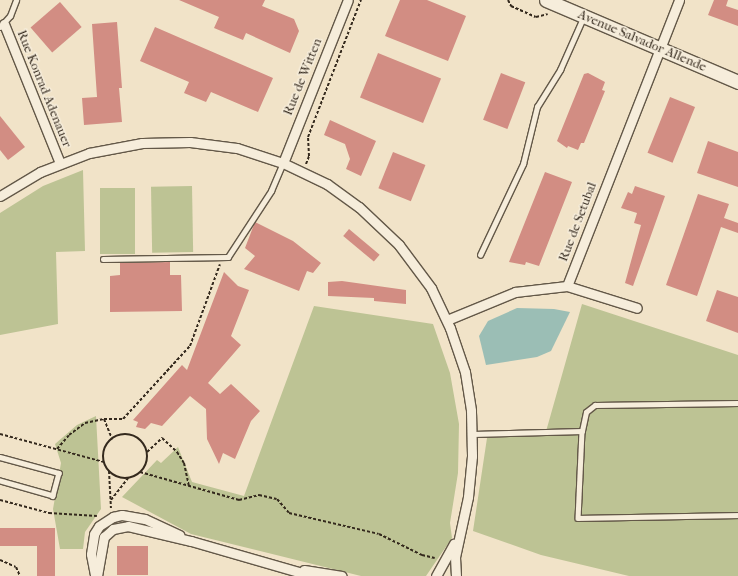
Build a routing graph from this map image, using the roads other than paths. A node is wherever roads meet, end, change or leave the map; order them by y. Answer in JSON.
{"nodes":[{"id":1,"x":16,"y":0,"type":"edge"},
{"id":2,"x":348,"y":0,"type":"edge"},
{"id":3,"x":546,"y":0,"type":"edge"},
{"id":4,"x":679,"y":0,"type":"edge"},
{"id":5,"x":583,"y":16,"type":"junction"},
{"id":6,"x":2,"y":26,"type":"edge"},
{"id":7,"x":659,"y":49,"type":"junction"},
{"id":8,"x":738,"y":82,"type":"edge"},
{"id":9,"x":60,"y":163,"type":"junction"},
{"id":10,"x":283,"y":163,"type":"junction"},
{"id":11,"x":0,"y":196,"type":"edge"},
{"id":12,"x":480,"y":255,"type":"dead end"},
{"id":13,"x":103,"y":259,"type":"dead end"},
{"id":14,"x":567,"y":286,"type":"junction"},
{"id":15,"x":636,"y":308,"type":"dead end"},
{"id":16,"x":447,"y":320,"type":"junction"},
{"id":17,"x":738,"y":403,"type":"edge"},
{"id":18,"x":582,"y":431,"type":"junction"},
{"id":19,"x":473,"y":434,"type":"junction"},
{"id":20,"x":0,"y":457,"type":"edge"},
{"id":21,"x":0,"y":481,"type":"edge"},
{"id":22,"x":738,"y":515,"type":"edge"},
{"id":23,"x":459,"y":532,"type":"junction"},
{"id":24,"x":191,"y":541,"type":"junction"},
{"id":25,"x":294,"y":569,"type":"junction"},
{"id":26,"x":96,"y":576,"type":"edge"},
{"id":27,"x":312,"y":576,"type":"edge"},
{"id":28,"x":342,"y":576,"type":"edge"},
{"id":29,"x":436,"y":576,"type":"edge"},
{"id":30,"x":456,"y":576,"type":"edge"}],
"edges":[{"from":1,"to":6,"type":"lane"},
{"from":2,"to":10,"type":"street","name":"Rue de Witten"},
{"from":3,"to":5,"type":"street","name":"Avenue Salvador Allende"},
{"from":4,"to":7,"type":"street","name":"Rue de Setubal"},
{"from":5,"to":7,"type":"street","name":"Avenue Salvador Allende"},
{"from":5,"to":12,"type":"lane"},
{"from":6,"to":9,"type":"street","name":"Rue Konrad Adenauer"},
{"from":7,"to":8,"type":"street","name":"Avenue Salvador Allende"},
{"from":7,"to":14,"type":"street","name":"Rue de Setubal"},
{"from":9,"to":10,"type":"street"},
{"from":9,"to":11,"type":"street"},
{"from":10,"to":13,"type":"lane"},
{"from":10,"to":16,"type":"street"},
{"from":14,"to":15,"type":"street"},
{"from":14,"to":16,"type":"street"},
{"from":16,"to":19,"type":"street"},
{"from":17,"to":18,"type":"lane"},
{"from":18,"to":19,"type":"lane"},
{"from":18,"to":22,"type":"lane"},
{"from":19,"to":23,"type":"street"},
{"from":20,"to":21,"type":"lane"},
{"from":23,"to":29,"type":"street"},
{"from":23,"to":30,"type":"street"},
{"from":24,"to":25,"type":"street"},
{"from":24,"to":26,"type":"street"},
{"from":24,"to":26,"type":"street"},
{"from":25,"to":27,"type":"street"},
{"from":25,"to":28,"type":"street"}]}
